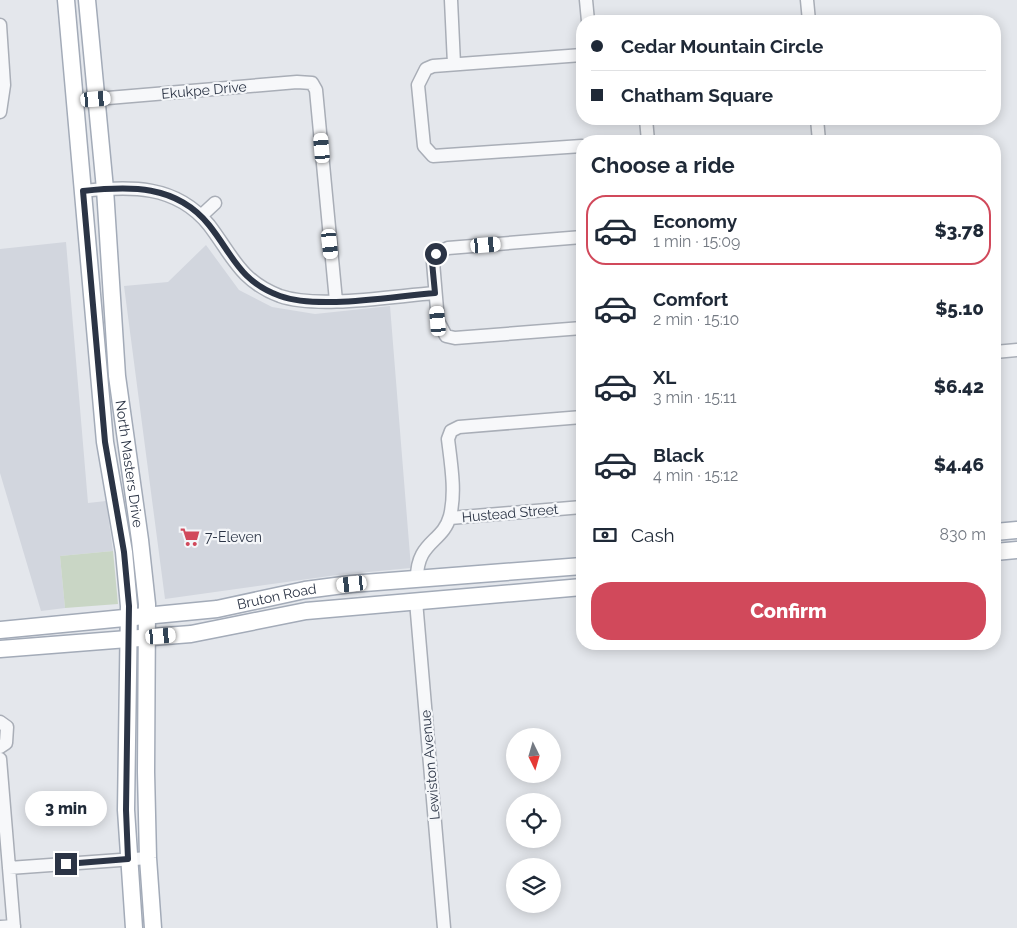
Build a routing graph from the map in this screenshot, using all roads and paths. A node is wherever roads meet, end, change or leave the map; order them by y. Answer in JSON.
{"nodes":[{"id":1,"x":66,"y":0,"type":"edge"},
{"id":2,"x":87,"y":0,"type":"edge"},
{"id":3,"x":451,"y":0,"type":"edge"},
{"id":4,"x":586,"y":0,"type":"edge"},
{"id":5,"x":807,"y":0,"type":"edge"},
{"id":6,"x":587,"y":15,"type":"edge"},
{"id":7,"x":808,"y":15,"type":"edge"},
{"id":8,"x":0,"y":25,"type":"edge"},
{"id":9,"x":576,"y":55,"type":"edge"},
{"id":10,"x":454,"y":64,"type":"junction"},
{"id":11,"x":96,"y":99,"type":"junction"},
{"id":12,"x":0,"y":112,"type":"edge"},
{"id":13,"x":576,"y":146,"type":"edge"},
{"id":14,"x":105,"y":189,"type":"junction"},
{"id":15,"x":83,"y":191,"type":"junction"},
{"id":16,"x":215,"y":202,"type":"dead end"},
{"id":17,"x":201,"y":216,"type":"junction"},
{"id":18,"x":576,"y":238,"type":"edge"},
{"id":19,"x":435,"y":293,"type":"junction"},
{"id":20,"x":336,"y":301,"type":"junction"},
{"id":21,"x":576,"y":328,"type":"edge"},
{"id":22,"x":1017,"y":350,"type":"edge"},
{"id":23,"x":1001,"y":351,"type":"edge"},
{"id":24,"x":576,"y":417,"type":"edge"},
{"id":25,"x":576,"y":508,"type":"edge"},
{"id":26,"x":450,"y":518,"type":"junction"},
{"id":27,"x":1017,"y":530,"type":"edge"},
{"id":28,"x":1001,"y":531,"type":"edge"},
{"id":29,"x":1017,"y":550,"type":"edge"},
{"id":30,"x":1001,"y":551,"type":"edge"},
{"id":31,"x":576,"y":566,"type":"edge"},
{"id":32,"x":565,"y":567,"type":"junction"},
{"id":33,"x":417,"y":580,"type":"junction"},
{"id":34,"x":575,"y":588,"type":"edge"},
{"id":35,"x":305,"y":590,"type":"junction"},
{"id":36,"x":416,"y":601,"type":"junction"},
{"id":37,"x":306,"y":611,"type":"junction"},
{"id":38,"x":147,"y":616,"type":"junction"},
{"id":39,"x":129,"y":617,"type":"junction"},
{"id":40,"x":0,"y":630,"type":"edge"},
{"id":41,"x":148,"y":638,"type":"junction"},
{"id":42,"x":129,"y":639,"type":"junction"},
{"id":43,"x":0,"y":648,"type":"edge"},
{"id":44,"x":0,"y":722,"type":"edge"},
{"id":45,"x":0,"y":746,"type":"edge"},
{"id":46,"x":0,"y":759,"type":"edge"},
{"id":47,"x":1,"y":794,"type":"edge"},
{"id":48,"x":3,"y":821,"type":"edge"},
{"id":49,"x":148,"y":858,"type":"junction"},
{"id":50,"x":128,"y":859,"type":"junction"},
{"id":51,"x":9,"y":868,"type":"junction"},
{"id":52,"x":0,"y":927,"type":"edge"},
{"id":53,"x":14,"y":927,"type":"edge"},
{"id":54,"x":134,"y":928,"type":"edge"},
{"id":55,"x":153,"y":928,"type":"edge"},
{"id":56,"x":444,"y":928,"type":"edge"}],
"edges":[{"from":1,"to":15,"type":"main road","name":"North Masters Drive"},
{"from":2,"to":11,"type":"main road","name":"North Masters Drive"},
{"from":3,"to":10,"type":"street"},
{"from":4,"to":6,"type":"street"},
{"from":5,"to":7,"type":"street"},
{"from":8,"to":12,"type":"street"},
{"from":9,"to":10,"type":"street"},
{"from":10,"to":13,"type":"street"},
{"from":11,"to":14,"type":"main road","name":"North Masters Drive"},
{"from":11,"to":20,"type":"street","name":"Ekukpe Drive"},
{"from":14,"to":15,"type":"street"},
{"from":14,"to":17,"type":"street"},
{"from":14,"to":38,"type":"main road","name":"North Masters Drive"},
{"from":15,"to":39,"type":"main road","name":"North Masters Drive"},
{"from":16,"to":17,"type":"street"},
{"from":17,"to":20,"type":"street"},
{"from":18,"to":19,"type":"street"},
{"from":19,"to":20,"type":"street"},
{"from":19,"to":21,"type":"street"},
{"from":22,"to":23,"type":"street"},
{"from":24,"to":26,"type":"street"},
{"from":25,"to":26,"type":"street","name":"Hustead Street"},
{"from":26,"to":33,"type":"street","name":"Hustead Street"},
{"from":27,"to":28,"type":"main road"},
{"from":29,"to":30,"type":"main road"},
{"from":31,"to":32,"type":"main road","name":"Bruton Road"},
{"from":32,"to":33,"type":"main road","name":"Bruton Road"},
{"from":32,"to":34,"type":"main road"},
{"from":33,"to":35,"type":"main road","name":"Bruton Road"},
{"from":33,"to":36,"type":"main road"},
{"from":34,"to":36,"type":"main road","name":"Bruton Road"},
{"from":35,"to":37,"type":"main road"},
{"from":35,"to":38,"type":"main road","name":"Bruton Road"},
{"from":36,"to":37,"type":"main road","name":"Bruton Road"},
{"from":36,"to":56,"type":"street","name":"Lewiston Avenue"},
{"from":37,"to":41,"type":"main road","name":"Bruton Road"},
{"from":38,"to":39,"type":"main road","name":"Bruton Road"},
{"from":38,"to":41,"type":"main road","name":"North Masters Drive"},
{"from":39,"to":40,"type":"main road","name":"Bruton Road"},
{"from":39,"to":42,"type":"main road","name":"North Masters Drive"},
{"from":41,"to":42,"type":"main road","name":"Bruton Road"},
{"from":41,"to":49,"type":"main road","name":"North Masters Drive"},
{"from":42,"to":43,"type":"main road","name":"Bruton Road"},
{"from":42,"to":50,"type":"main road","name":"North Masters Drive"},
{"from":44,"to":45,"type":"street"},
{"from":46,"to":47,"type":"street"},
{"from":47,"to":48,"type":"street"},
{"from":48,"to":51,"type":"street"},
{"from":49,"to":50,"type":"street"},
{"from":49,"to":55,"type":"main road","name":"North Masters Drive"},
{"from":50,"to":51,"type":"street"},
{"from":50,"to":54,"type":"main road","name":"North Masters Drive"},
{"from":51,"to":53,"type":"street"},
{"from":52,"to":53,"type":"street"}]}
